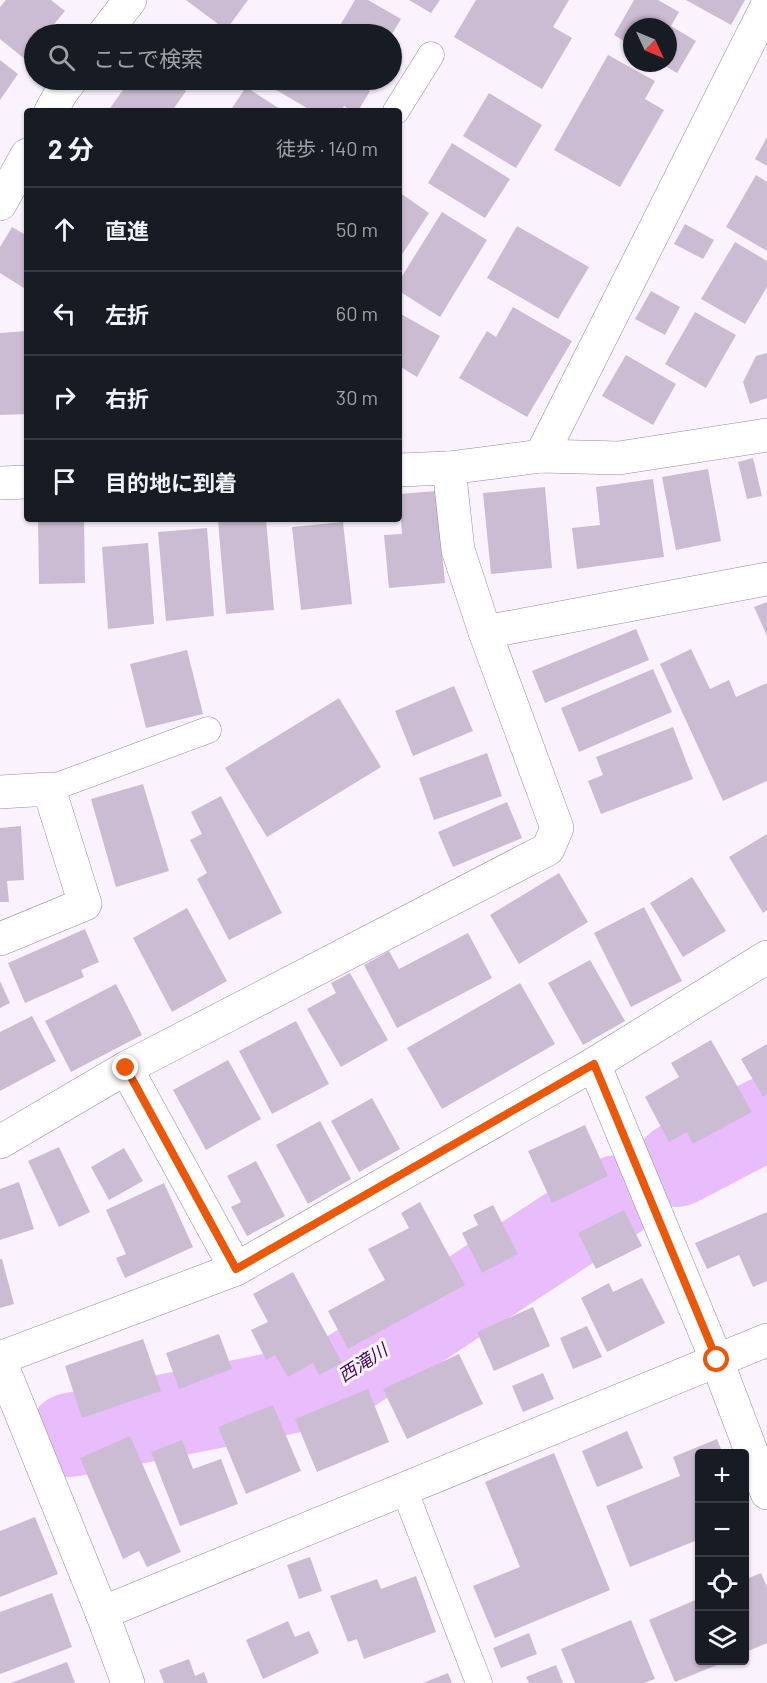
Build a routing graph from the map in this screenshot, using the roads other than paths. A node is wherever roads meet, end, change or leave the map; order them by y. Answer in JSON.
{"nodes":[{"id":1,"x":130,"y":0,"type":"edge"},
{"id":2,"x":767,"y":6,"type":"edge"},
{"id":3,"x":112,"y":24,"type":"edge"},
{"id":4,"x":430,"y":55,"type":"dead end"},
{"id":5,"x":63,"y":90,"type":"edge"},
{"id":6,"x":53,"y":108,"type":"edge"},
{"id":7,"x":398,"y":108,"type":"edge"},
{"id":8,"x":24,"y":160,"type":"edge"},
{"id":9,"x":0,"y":204,"type":"edge"},
{"id":10,"x":767,"y":435,"type":"edge"},
{"id":11,"x":541,"y":456,"type":"junction"},
{"id":12,"x":449,"y":468,"type":"junction"},
{"id":13,"x":402,"y":470,"type":"edge"},
{"id":14,"x":24,"y":482,"type":"edge"},
{"id":15,"x":0,"y":483,"type":"edge"},
{"id":16,"x":767,"y":579,"type":"edge"},
{"id":17,"x":485,"y":632,"type":"junction"},
{"id":18,"x":208,"y":729,"type":"dead end"},
{"id":19,"x":49,"y":789,"type":"junction"},
{"id":20,"x":0,"y":792,"type":"edge"},
{"id":21,"x":0,"y":939,"type":"edge"},
{"id":22,"x":767,"y":957,"type":"edge"},
{"id":23,"x":594,"y":1064,"type":"junction"},
{"id":24,"x":126,"y":1068,"type":"junction"},
{"id":25,"x":0,"y":1142,"type":"edge"},
{"id":26,"x":236,"y":1269,"type":"junction"},
{"id":27,"x":767,"y":1340,"type":"edge"},
{"id":28,"x":0,"y":1359,"type":"edge"},
{"id":29,"x":717,"y":1360,"type":"junction"},
{"id":30,"x":404,"y":1489,"type":"junction"},
{"id":31,"x":767,"y":1493,"type":"edge"},
{"id":32,"x":102,"y":1613,"type":"junction"},
{"id":33,"x":128,"y":1683,"type":"edge"},
{"id":34,"x":479,"y":1683,"type":"edge"}],
"edges":[{"from":1,"to":3,"type":"street"},
{"from":2,"to":11,"type":"street"},
{"from":4,"to":7,"type":"lane"},
{"from":5,"to":6,"type":"street"},
{"from":8,"to":9,"type":"street"},
{"from":10,"to":11,"type":"street"},
{"from":11,"to":12,"type":"street"},
{"from":12,"to":13,"type":"street"},
{"from":12,"to":17,"type":"street"},
{"from":14,"to":15,"type":"street"},
{"from":16,"to":17,"type":"street"},
{"from":17,"to":24,"type":"street"},
{"from":18,"to":19,"type":"lane"},
{"from":19,"to":20,"type":"street"},
{"from":19,"to":21,"type":"street"},
{"from":22,"to":23,"type":"street"},
{"from":23,"to":26,"type":"street"},
{"from":23,"to":29,"type":"street"},
{"from":24,"to":25,"type":"street"},
{"from":24,"to":26,"type":"street"},
{"from":26,"to":28,"type":"street"},
{"from":27,"to":29,"type":"street"},
{"from":28,"to":32,"type":"street"},
{"from":29,"to":30,"type":"street"},
{"from":29,"to":31,"type":"street"},
{"from":30,"to":32,"type":"street"},
{"from":30,"to":34,"type":"lane"},
{"from":32,"to":33,"type":"street"}]}
